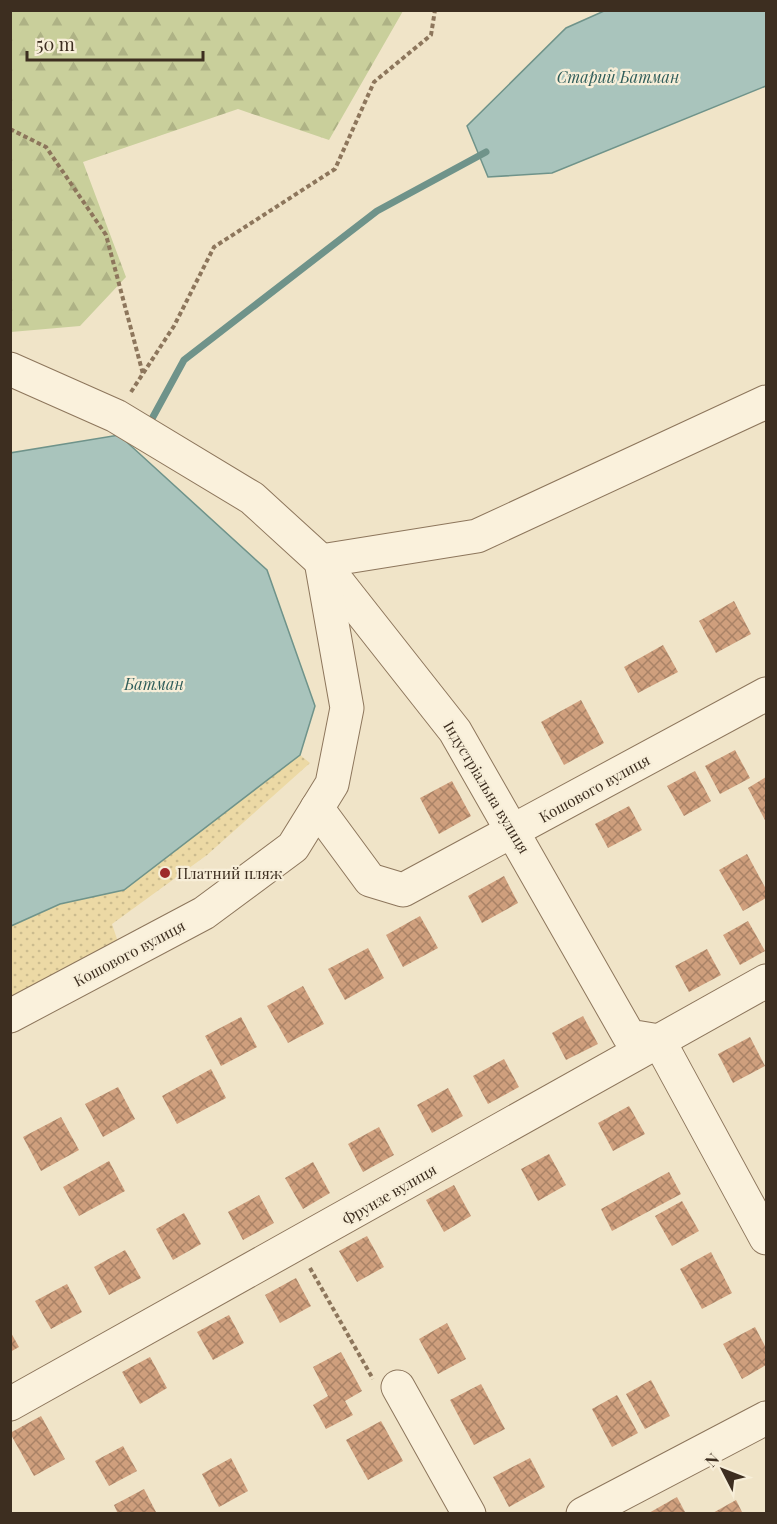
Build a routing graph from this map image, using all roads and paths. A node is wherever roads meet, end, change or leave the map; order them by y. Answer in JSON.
{"nodes":[{"id":1,"x":435,"y":10,"type":"edge"},
{"id":2,"x":10,"y":129,"type":"edge"},
{"id":3,"x":10,"y":369,"type":"edge"},
{"id":4,"x":143,"y":374,"type":"junction"},
{"id":5,"x":766,"y":402,"type":"edge"},
{"id":6,"x":116,"y":416,"type":"junction"},
{"id":7,"x":321,"y":561,"type":"junction"},
{"id":8,"x":766,"y":694,"type":"edge"},
{"id":9,"x":317,"y":808,"type":"junction"},
{"id":10,"x":515,"y":831,"type":"junction"},
{"id":11,"x":766,"y":981,"type":"edge"},
{"id":12,"x":10,"y":1016,"type":"edge"},
{"id":13,"x":659,"y":1041,"type":"junction"},
{"id":14,"x":766,"y":1238,"type":"edge"},
{"id":15,"x":297,"y":1246,"type":"junction"},
{"id":16,"x":398,"y":1387,"type":"joint"},
{"id":17,"x":10,"y":1404,"type":"edge"},
{"id":18,"x":766,"y":1418,"type":"edge"},
{"id":19,"x":470,"y":1514,"type":"edge"},
{"id":20,"x":583,"y":1514,"type":"edge"}],
"edges":[{"from":1,"to":4,"type":"path"},
{"from":2,"to":4,"type":"path"},
{"from":3,"to":6,"type":"street","name":"Індустріальна вулиця"},
{"from":4,"to":6,"type":"path"},
{"from":5,"to":7,"type":"street"},
{"from":6,"to":7,"type":"street","name":"Індустріальна вулиця"},
{"from":7,"to":9,"type":"street","name":"Кошового вулиця"},
{"from":7,"to":10,"type":"street","name":"Індустріальна вулиця"},
{"from":8,"to":10,"type":"street","name":"Кошового вулиця"},
{"from":9,"to":10,"type":"street","name":"Кошового вулиця"},
{"from":9,"to":12,"type":"street","name":"Кошового вулиця"},
{"from":10,"to":13,"type":"street","name":"Індустріальна вулиця"},
{"from":11,"to":13,"type":"street","name":"Фрунзе вулиця"},
{"from":13,"to":14,"type":"street"},
{"from":13,"to":15,"type":"street","name":"Фрунзе вулиця"},
{"from":15,"to":16,"type":"path"},
{"from":15,"to":17,"type":"street","name":"Фрунзе вулиця"},
{"from":16,"to":19,"type":"street"},
{"from":18,"to":20,"type":"street"}]}
